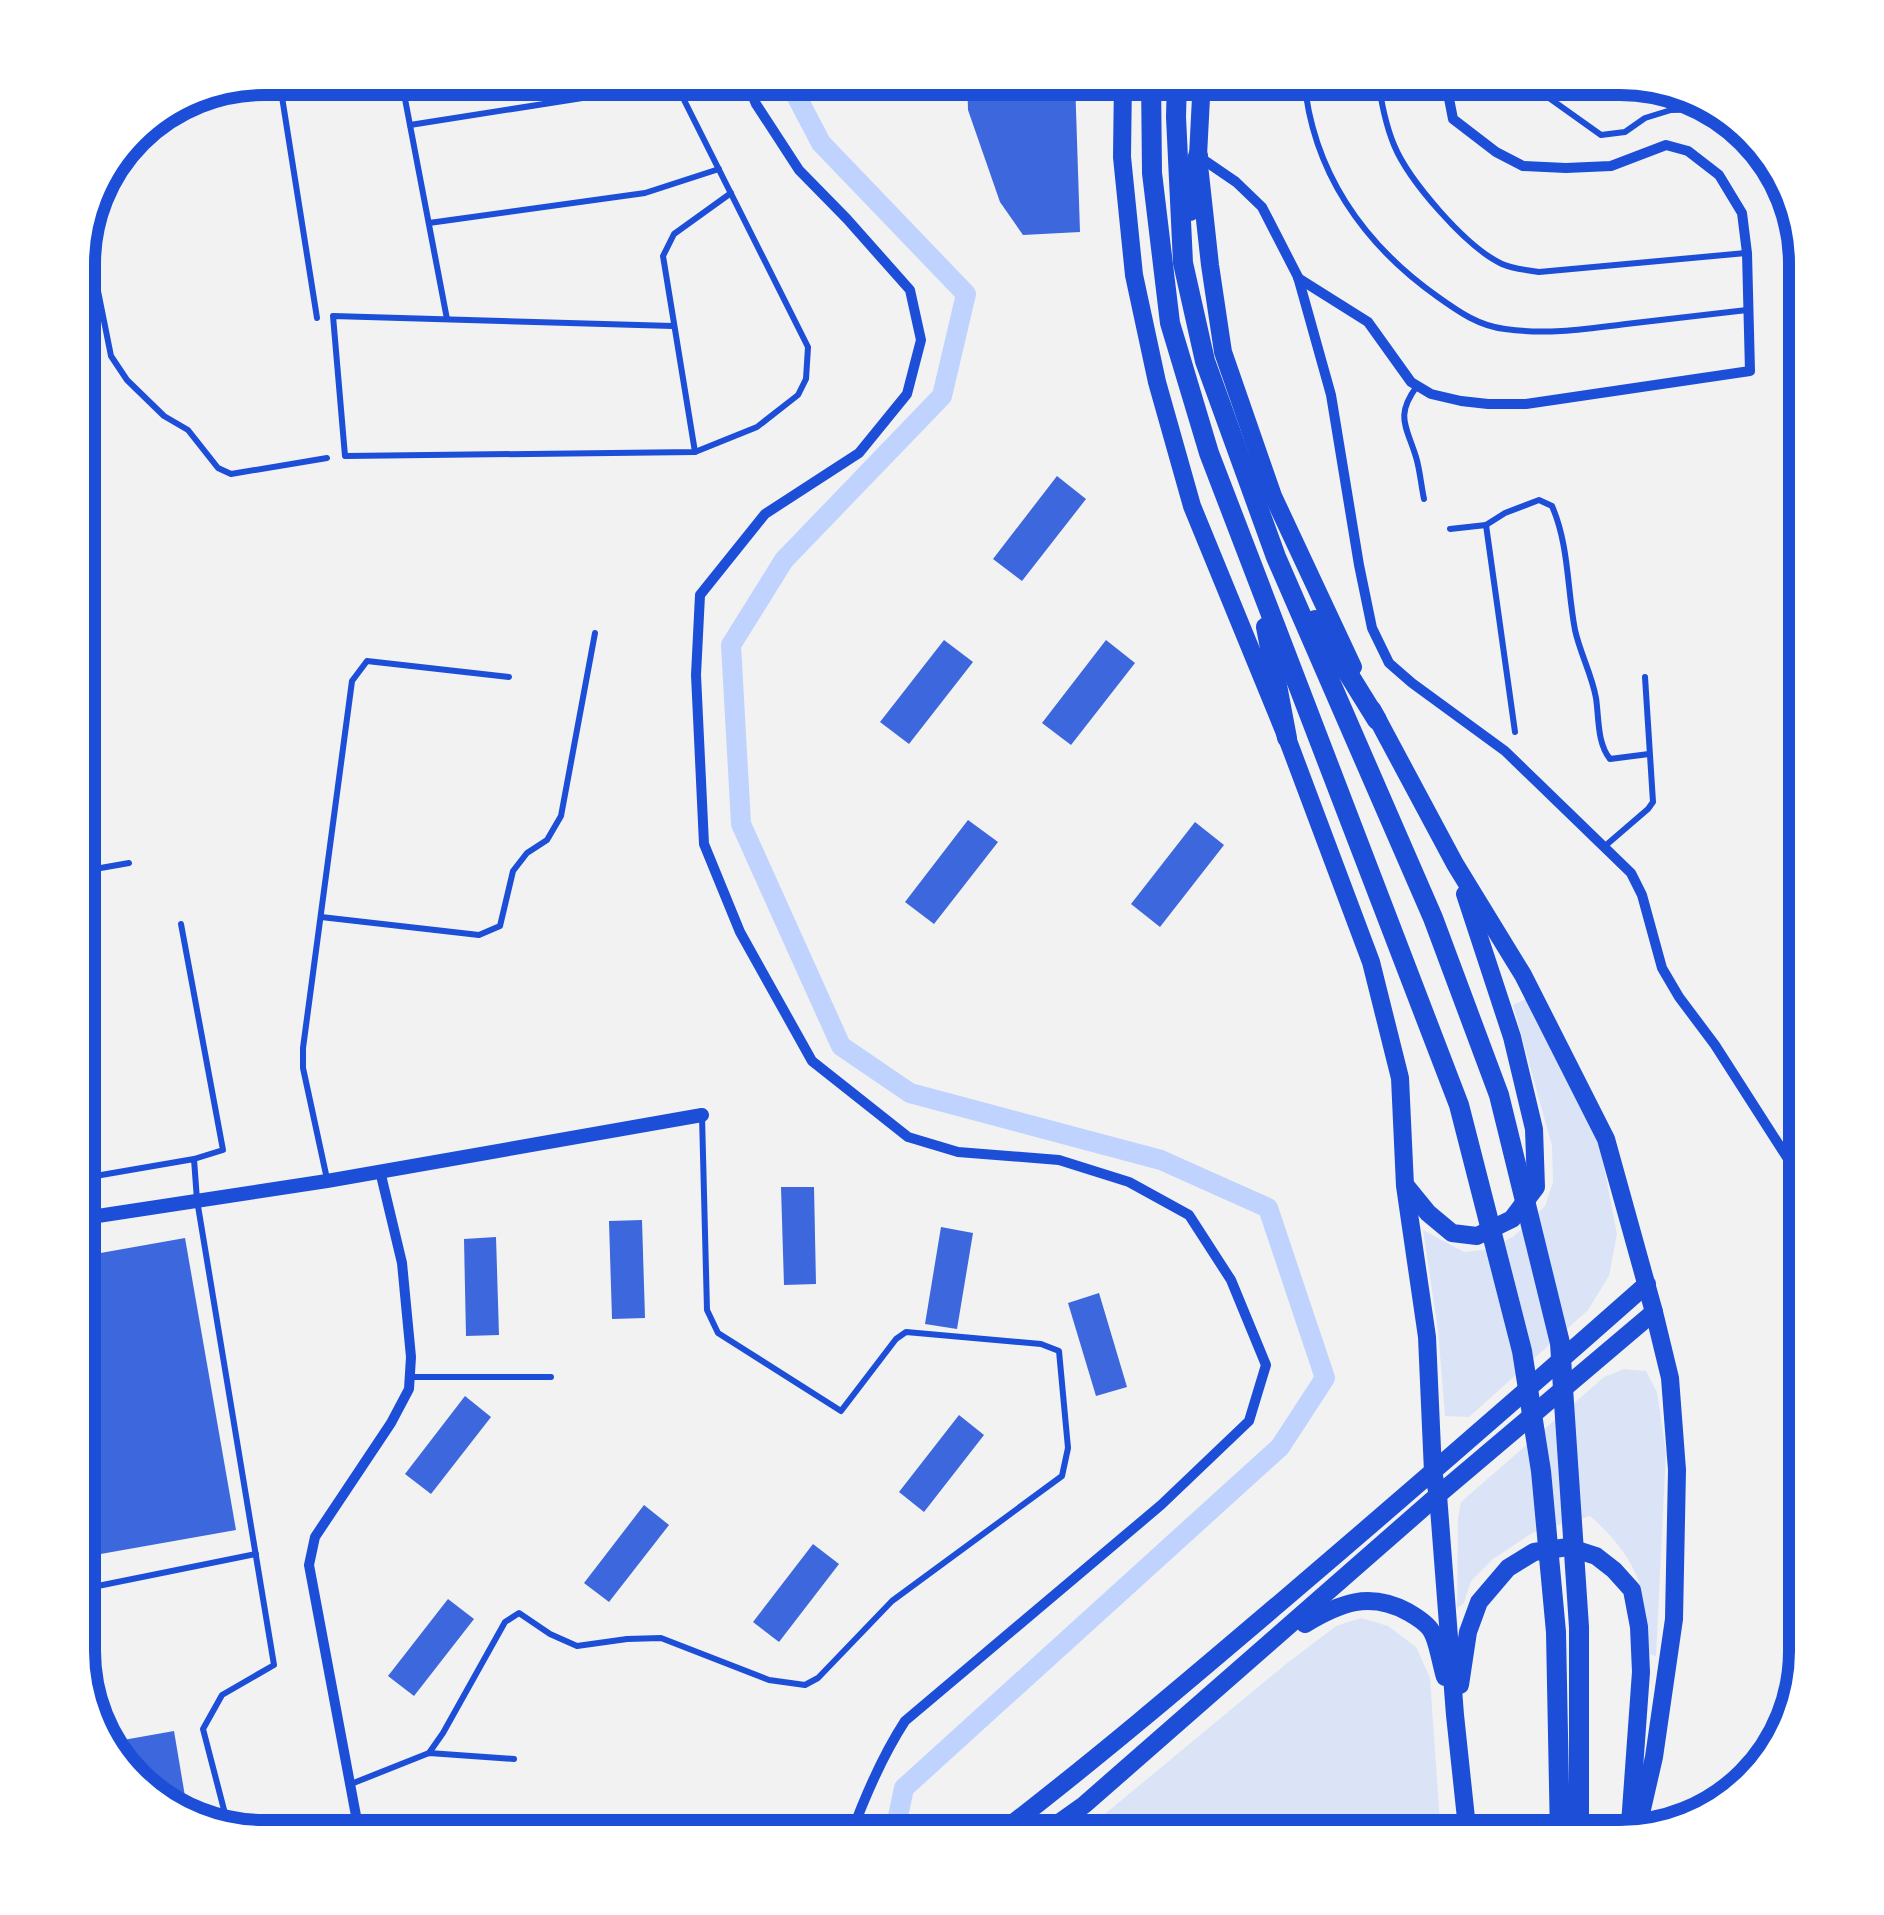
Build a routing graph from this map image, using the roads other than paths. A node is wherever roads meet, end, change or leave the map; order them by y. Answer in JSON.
{"nodes":[{"id":1,"x":282,"y":95,"type":"edge"},
{"id":2,"x":404,"y":95,"type":"edge"},
{"id":3,"x":602,"y":95,"type":"edge"},
{"id":4,"x":682,"y":95,"type":"edge"},
{"id":5,"x":752,"y":95,"type":"edge"},
{"id":6,"x":1123,"y":95,"type":"edge"},
{"id":7,"x":1151,"y":95,"type":"edge"},
{"id":8,"x":1177,"y":95,"type":"edge"},
{"id":9,"x":1201,"y":95,"type":"edge"},
{"id":10,"x":1307,"y":95,"type":"edge"},
{"id":11,"x":1380,"y":95,"type":"edge"},
{"id":12,"x":1449,"y":95,"type":"edge"},
{"id":13,"x":1545,"y":95,"type":"edge"},
{"id":14,"x":1551,"y":95,"type":"edge"},
{"id":15,"x":1549,"y":98,"type":"junction"},
{"id":16,"x":1688,"y":110,"type":"edge"},
{"id":17,"x":410,"y":125,"type":"junction"},
{"id":18,"x":1198,"y":156,"type":"junction"},
{"id":19,"x":719,"y":169,"type":"junction"},
{"id":20,"x":731,"y":193,"type":"junction"},
{"id":21,"x":429,"y":223,"type":"junction"},
{"id":22,"x":1747,"y":253,"type":"junction"},
{"id":23,"x":1183,"y":263,"type":"junction"},
{"id":24,"x":95,"y":276,"type":"edge"},
{"id":25,"x":1298,"y":277,"type":"junction"},
{"id":26,"x":1747,"y":310,"type":"junction"},
{"id":27,"x":317,"y":318,"type":"dead end"},
{"id":28,"x":447,"y":319,"type":"junction"},
{"id":29,"x":673,"y":326,"type":"junction"},
{"id":30,"x":1417,"y":386,"type":"junction"},
{"id":31,"x":695,"y":452,"type":"junction"},
{"id":32,"x":327,"y":458,"type":"dead end"},
{"id":33,"x":1424,"y":499,"type":"dead end"},
{"id":34,"x":1486,"y":525,"type":"junction"},
{"id":35,"x":1450,"y":530,"type":"dead end"},
{"id":36,"x":1276,"y":557,"type":"junction"},
{"id":37,"x":1255,"y":571,"type":"junction"},
{"id":38,"x":595,"y":633,"type":"dead end"},
{"id":39,"x":509,"y":677,"type":"dead end"},
{"id":40,"x":1645,"y":678,"type":"dead end"},
{"id":41,"x":1377,"y":720,"type":"junction"},
{"id":42,"x":1515,"y":732,"type":"dead end"},
{"id":43,"x":1287,"y":738,"type":"junction"},
{"id":44,"x":1650,"y":754,"type":"junction"},
{"id":45,"x":1605,"y":846,"type":"junction"},
{"id":46,"x":128,"y":862,"type":"dead end"},
{"id":47,"x":1455,"y":864,"type":"junction"},
{"id":48,"x":95,"y":869,"type":"edge"},
{"id":49,"x":320,"y":916,"type":"junction"},
{"id":50,"x":182,"y":924,"type":"dead end"},
{"id":51,"x":702,"y":1115,"type":"joint"},
{"id":52,"x":194,"y":1158,"type":"junction"},
{"id":53,"x":1789,"y":1161,"type":"edge"},
{"id":54,"x":380,"y":1171,"type":"junction"},
{"id":55,"x":95,"y":1176,"type":"edge"},
{"id":56,"x":327,"y":1181,"type":"junction"},
{"id":57,"x":1405,"y":1186,"type":"junction"},
{"id":58,"x":197,"y":1200,"type":"junction"},
{"id":59,"x":95,"y":1215,"type":"edge"},
{"id":60,"x":1647,"y":1284,"type":"junction"},
{"id":61,"x":1654,"y":1312,"type":"junction"},
{"id":62,"x":409,"y":1376,"type":"junction"},
{"id":63,"x":551,"y":1378,"type":"dead end"},
{"id":64,"x":1434,"y":1472,"type":"junction"},
{"id":65,"x":1438,"y":1495,"type":"junction"},
{"id":66,"x":256,"y":1554,"type":"junction"},
{"id":67,"x":95,"y":1587,"type":"edge"},
{"id":68,"x":1270,"y":1644,"type":"junction"},
{"id":69,"x":1455,"y":1716,"type":"junction"},
{"id":70,"x":1559,"y":1752,"type":"junction"},
{"id":71,"x":429,"y":1753,"type":"junction"},
{"id":72,"x":514,"y":1760,"type":"dead end"},
{"id":73,"x":351,"y":1784,"type":"junction"},
{"id":74,"x":225,"y":1815,"type":"edge"},
{"id":75,"x":1640,"y":1818,"type":"edge"},
{"id":76,"x":1630,"y":1819,"type":"edge"},
{"id":77,"x":357,"y":1820,"type":"edge"},
{"id":78,"x":857,"y":1820,"type":"edge"},
{"id":79,"x":1018,"y":1820,"type":"edge"},
{"id":80,"x":1064,"y":1820,"type":"edge"},
{"id":81,"x":1466,"y":1820,"type":"edge"},
{"id":82,"x":1551,"y":1820,"type":"edge"},
{"id":83,"x":1560,"y":1820,"type":"edge"},
{"id":84,"x":1580,"y":1820,"type":"edge"}],
"edges":[{"from":1,"to":27,"type":"lane"},
{"from":2,"to":17,"type":"lane"},
{"from":3,"to":17,"type":"lane"},
{"from":4,"to":19,"type":"lane"},
{"from":5,"to":78,"type":"street"},
{"from":6,"to":43,"type":"main road"},
{"from":7,"to":37,"type":"highway"},
{"from":8,"to":23,"type":"highway"},
{"from":9,"to":18,"type":"main road"},
{"from":10,"to":26,"type":"lane"},
{"from":11,"to":22,"type":"lane"},
{"from":12,"to":22,"type":"street"},
{"from":13,"to":15,"type":"lane"},
{"from":14,"to":15,"type":"lane"},
{"from":15,"to":16,"type":"lane"},
{"from":17,"to":21,"type":"lane"},
{"from":18,"to":23,"type":"highway"},
{"from":18,"to":25,"type":"street"},
{"from":18,"to":41,"type":"main road"},
{"from":19,"to":20,"type":"lane"},
{"from":19,"to":21,"type":"lane"},
{"from":20,"to":29,"type":"lane"},
{"from":20,"to":31,"type":"lane"},
{"from":21,"to":28,"type":"lane"},
{"from":22,"to":26,"type":"street"},
{"from":23,"to":36,"type":"highway"},
{"from":24,"to":32,"type":"lane"},
{"from":25,"to":30,"type":"street"},
{"from":25,"to":45,"type":"street"},
{"from":26,"to":30,"type":"street"},
{"from":28,"to":29,"type":"lane"},
{"from":28,"to":31,"type":"lane"},
{"from":29,"to":31,"type":"lane"},
{"from":30,"to":33,"type":"lane"},
{"from":34,"to":35,"type":"lane"},
{"from":34,"to":42,"type":"lane"},
{"from":34,"to":44,"type":"lane"},
{"from":36,"to":41,"type":"highway"},
{"from":36,"to":84,"type":"highway"},
{"from":37,"to":43,"type":"highway"},
{"from":37,"to":70,"type":"highway"},
{"from":38,"to":49,"type":"lane"},
{"from":39,"to":49,"type":"lane"},
{"from":40,"to":44,"type":"lane"},
{"from":41,"to":47,"type":"main road"},
{"from":43,"to":57,"type":"main road"},
{"from":44,"to":45,"type":"lane"},
{"from":45,"to":53,"type":"street"},
{"from":46,"to":48,"type":"lane"},
{"from":47,"to":57,"type":"main road"},
{"from":47,"to":60,"type":"main road"},
{"from":49,"to":56,"type":"lane"},
{"from":50,"to":52,"type":"lane"},
{"from":51,"to":54,"type":"street"},
{"from":51,"to":71,"type":"lane"},
{"from":52,"to":55,"type":"lane"},
{"from":52,"to":58,"type":"lane"},
{"from":54,"to":56,"type":"street"},
{"from":54,"to":62,"type":"street"},
{"from":56,"to":58,"type":"street"},
{"from":57,"to":64,"type":"main road"},
{"from":58,"to":59,"type":"street"},
{"from":58,"to":66,"type":"lane"},
{"from":60,"to":61,"type":"main road"},
{"from":60,"to":64,"type":"main road"},
{"from":61,"to":65,"type":"main road"},
{"from":61,"to":75,"type":"main road"},
{"from":62,"to":63,"type":"lane"},
{"from":62,"to":73,"type":"street"},
{"from":64,"to":65,"type":"main road"},
{"from":64,"to":79,"type":"main road"},
{"from":65,"to":68,"type":"main road"},
{"from":65,"to":69,"type":"main road"},
{"from":66,"to":67,"type":"lane"},
{"from":66,"to":74,"type":"lane"},
{"from":68,"to":69,"type":"main road"},
{"from":68,"to":80,"type":"main road"},
{"from":69,"to":76,"type":"main road"},
{"from":69,"to":81,"type":"main road"},
{"from":70,"to":82,"type":"highway"},
{"from":70,"to":83,"type":"highway"},
{"from":71,"to":72,"type":"lane"},
{"from":71,"to":73,"type":"lane"},
{"from":73,"to":77,"type":"street"}]}
